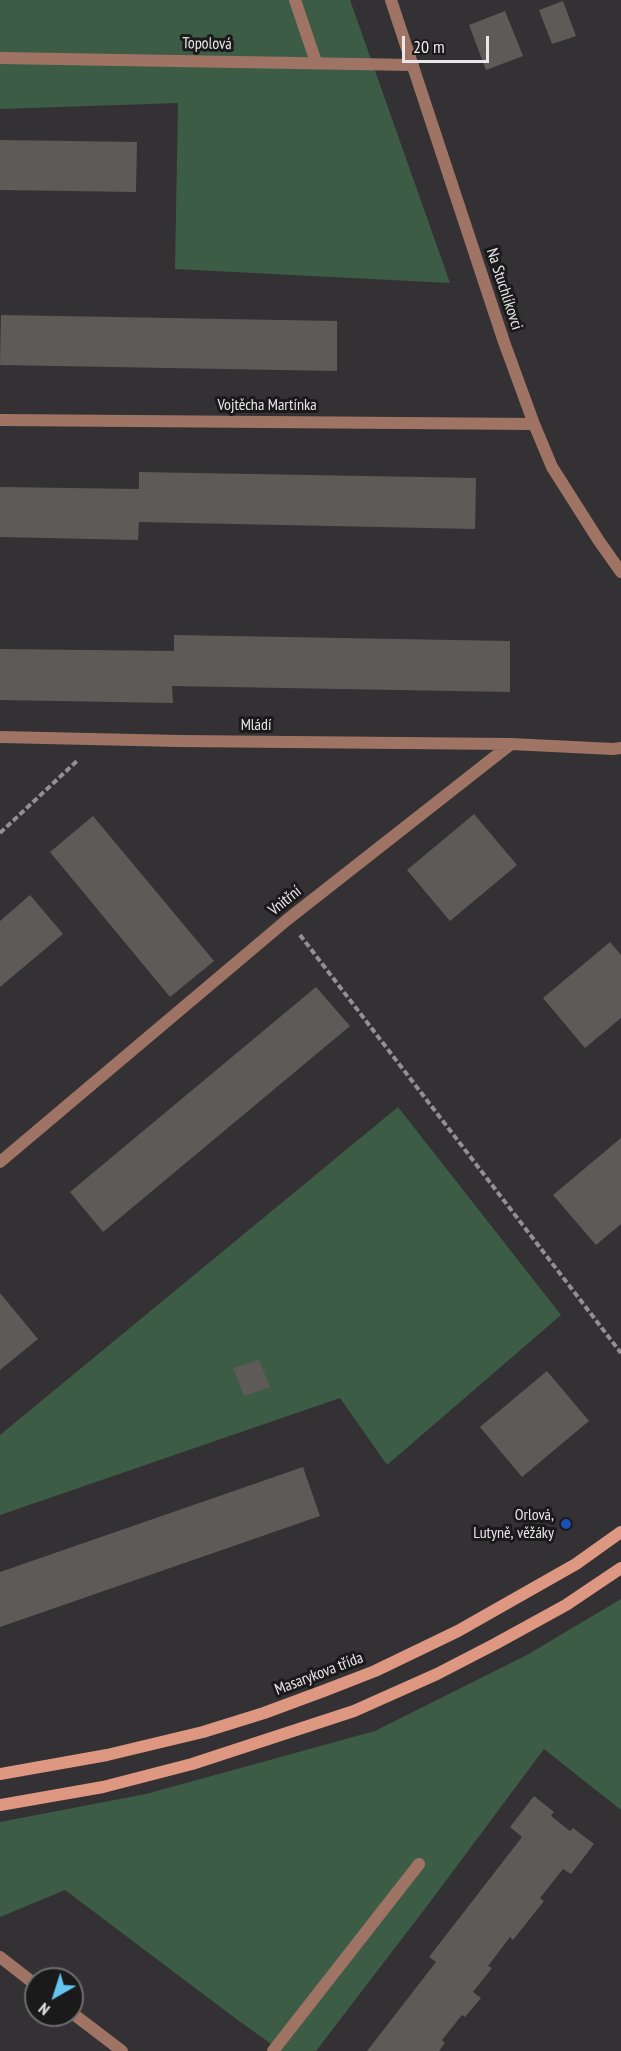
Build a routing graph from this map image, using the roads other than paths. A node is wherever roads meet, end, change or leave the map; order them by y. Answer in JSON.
{"nodes":[{"id":1,"x":295,"y":0,"type":"edge"},
{"id":2,"x":391,"y":0,"type":"edge"},
{"id":3,"x":0,"y":58,"type":"edge"},
{"id":4,"x":316,"y":62,"type":"junction"},
{"id":5,"x":413,"y":65,"type":"junction"},
{"id":6,"x":0,"y":420,"type":"edge"},
{"id":7,"x":534,"y":424,"type":"junction"},
{"id":8,"x":621,"y":572,"type":"edge"},
{"id":9,"x":0,"y":736,"type":"edge"},
{"id":10,"x":511,"y":744,"type":"junction"},
{"id":11,"x":621,"y":748,"type":"edge"},
{"id":12,"x":0,"y":1162,"type":"edge"},
{"id":13,"x":621,"y":1532,"type":"edge"},
{"id":14,"x":621,"y":1569,"type":"edge"},
{"id":15,"x":0,"y":1774,"type":"edge"},
{"id":16,"x":0,"y":1806,"type":"edge"},
{"id":17,"x":419,"y":1864,"type":"dead end"},
{"id":18,"x":0,"y":1957,"type":"edge"},
{"id":19,"x":24,"y":1976,"type":"edge"},
{"id":20,"x":84,"y":2022,"type":"edge"},
{"id":21,"x":122,"y":2051,"type":"edge"},
{"id":22,"x":273,"y":2051,"type":"edge"}],
"edges":[{"from":1,"to":4,"type":"street"},
{"from":2,"to":5,"type":"street","name":"Na Stuchlíkovci"},
{"from":3,"to":4,"type":"street","name":"Topolová"},
{"from":4,"to":5,"type":"street","name":"Topolová"},
{"from":5,"to":7,"type":"street","name":"Na Stuchlíkovci"},
{"from":6,"to":7,"type":"street","name":"Vojtěcha Martínka"},
{"from":7,"to":8,"type":"street","name":"Na Stuchlíkovci"},
{"from":9,"to":10,"type":"street","name":"Mládí"},
{"from":10,"to":11,"type":"street"},
{"from":10,"to":12,"type":"street","name":"Vnitřní"},
{"from":13,"to":15,"type":"street","name":"Masarykova třída"},
{"from":14,"to":16,"type":"street"},
{"from":17,"to":22,"type":"street"},
{"from":18,"to":19,"type":"street"},
{"from":20,"to":21,"type":"street"}]}
